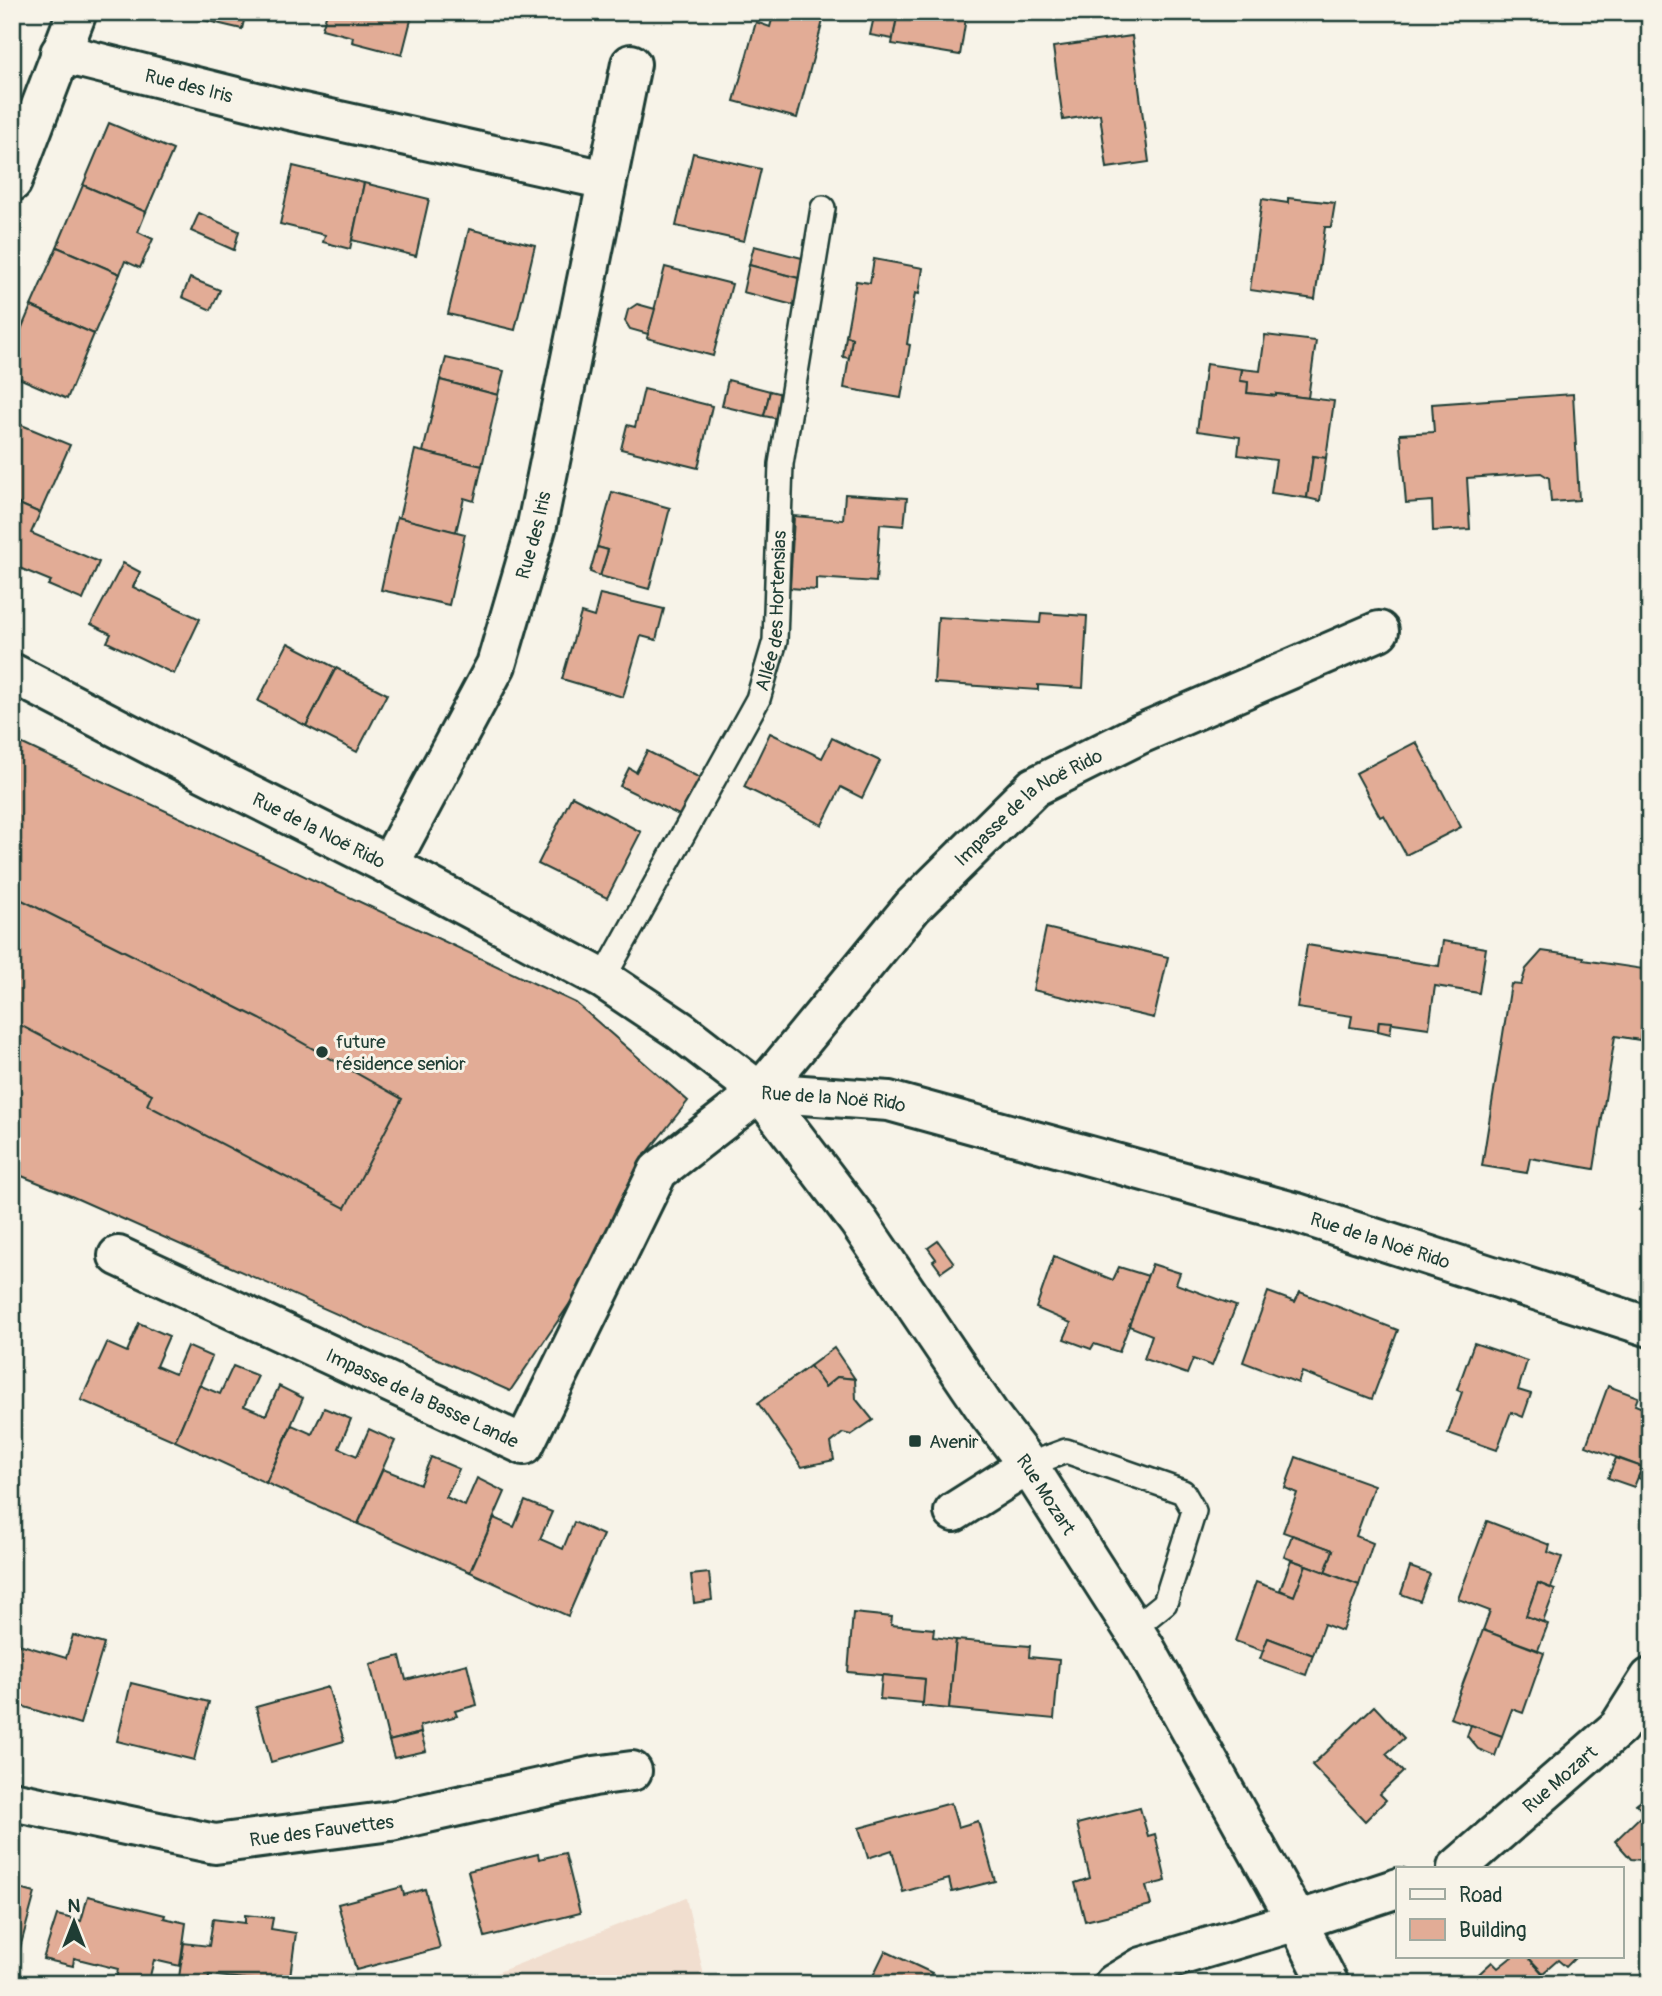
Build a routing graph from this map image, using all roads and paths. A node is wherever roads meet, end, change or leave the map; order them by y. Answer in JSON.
{"nodes":[{"id":1,"x":77,"y":12,"type":"edge"},
{"id":2,"x":60,"y":53,"type":"junction"},
{"id":3,"x":631,"y":64,"type":"dead end"},
{"id":4,"x":606,"y":180,"type":"junction"},
{"id":5,"x":12,"y":182,"type":"edge"},
{"id":6,"x":823,"y":208,"type":"dead end"},
{"id":7,"x":1379,"y":631,"type":"dead end"},
{"id":8,"x":12,"y":673,"type":"edge"},
{"id":9,"x":389,"y":865,"type":"junction"},
{"id":10,"x":603,"y":979,"type":"junction"},
{"id":11,"x":760,"y":1092,"type":"junction"},
{"id":12,"x":118,"y":1256,"type":"dead end"},
{"id":13,"x":1650,"y":1326,"type":"edge"},
{"id":14,"x":1028,"y":1465,"type":"junction"},
{"id":15,"x":954,"y":1512,"type":"dead end"},
{"id":16,"x":1133,"y":1629,"type":"junction"},
{"id":17,"x":1650,"y":1678,"type":"edge"},
{"id":18,"x":632,"y":1771,"type":"dead end"},
{"id":19,"x":12,"y":1801,"type":"edge"},
{"id":20,"x":1458,"y":1867,"type":"edge"},
{"id":21,"x":1396,"y":1889,"type":"edge"},
{"id":22,"x":1297,"y":1921,"type":"junction"},
{"id":23,"x":1114,"y":1984,"type":"edge"},
{"id":24,"x":1329,"y":1984,"type":"edge"}],
"edges":[{"from":1,"to":2,"type":"street"},
{"from":2,"to":4,"type":"street","name":"Rue des Iris"},
{"from":2,"to":5,"type":"street"},
{"from":3,"to":4,"type":"street","name":"Rue des Iris"},
{"from":4,"to":9,"type":"street","name":"Rue des Iris"},
{"from":6,"to":10,"type":"lane","name":"Allée des Hortensias"},
{"from":7,"to":11,"type":"street","name":"Impasse de la Noë Rido"},
{"from":8,"to":9,"type":"street","name":"Rue de la Noë Rido"},
{"from":9,"to":10,"type":"street","name":"Rue de la Noë Rido"},
{"from":10,"to":11,"type":"street","name":"Rue de la Noë Rido"},
{"from":11,"to":12,"type":"street","name":"Impasse de la Basse Lande"},
{"from":11,"to":13,"type":"street","name":"Rue de la Noë Rido"},
{"from":11,"to":14,"type":"street","name":"Rue Mozart"},
{"from":14,"to":15,"type":"street"},
{"from":14,"to":16,"type":"street","name":"Rue Mozart"},
{"from":14,"to":16,"type":"lane"},
{"from":16,"to":22,"type":"street","name":"Rue Mozart"},
{"from":17,"to":20,"type":"street","name":"Rue Mozart"},
{"from":18,"to":19,"type":"street","name":"Rue des Fauvettes"},
{"from":21,"to":22,"type":"street"},
{"from":22,"to":23,"type":"street"},
{"from":22,"to":24,"type":"street","name":"Rue Mozart"}]}
